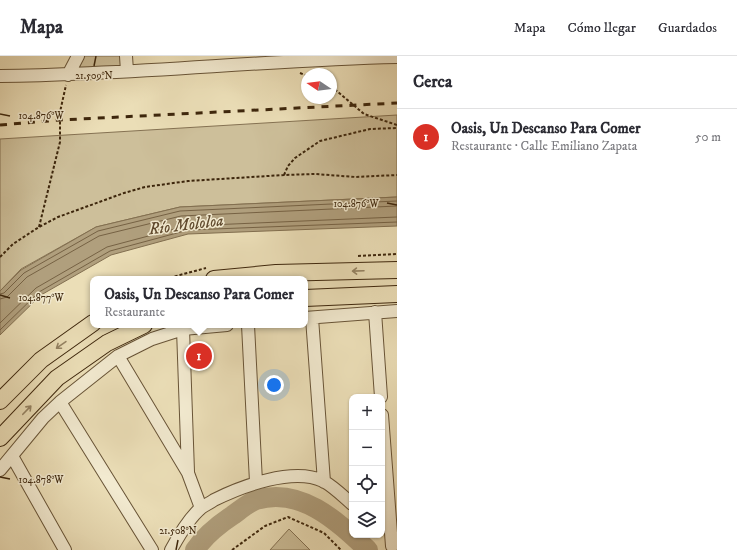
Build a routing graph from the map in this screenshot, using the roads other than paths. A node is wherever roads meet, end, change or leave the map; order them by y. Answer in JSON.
{"nodes":[{"id":1,"x":78,"y":56,"type":"edge"},
{"id":2,"x":126,"y":56,"type":"edge"},
{"id":3,"x":357,"y":57,"type":"edge"},
{"id":4,"x":397,"y":57,"type":"edge"},
{"id":5,"x":275,"y":59,"type":"edge"},
{"id":6,"x":199,"y":61,"type":"edge"},
{"id":7,"x":127,"y":71,"type":"junction"},
{"id":8,"x":68,"y":75,"type":"junction"},
{"id":9,"x":0,"y":76,"type":"edge"},
{"id":10,"x":397,"y":270,"type":"edge"},
{"id":11,"x":245,"y":276,"type":"edge"},
{"id":12,"x":397,"y":294,"type":"edge"},
{"id":13,"x":308,"y":298,"type":"edge"},
{"id":14,"x":397,"y":311,"type":"edge"},
{"id":15,"x":375,"y":312,"type":"junction"},
{"id":16,"x":309,"y":318,"type":"edge"},
{"id":17,"x":90,"y":325,"type":"edge"},
{"id":18,"x":138,"y":328,"type":"edge"},
{"id":19,"x":194,"y":328,"type":"edge"},
{"id":20,"x":248,"y":328,"type":"edge"},
{"id":21,"x":183,"y":329,"type":"junction"},
{"id":22,"x":118,"y":356,"type":"junction"},
{"id":23,"x":381,"y":394,"type":"edge"},
{"id":24,"x":0,"y":401,"type":"edge"},
{"id":25,"x":60,"y":402,"type":"junction"},
{"id":26,"x":383,"y":430,"type":"edge"},
{"id":27,"x":0,"y":438,"type":"edge"},
{"id":28,"x":12,"y":456,"type":"junction"},
{"id":29,"x":0,"y":470,"type":"edge"},
{"id":30,"x":188,"y":473,"type":"junction"},
{"id":31,"x":256,"y":482,"type":"junction"},
{"id":32,"x":324,"y":482,"type":"junction"},
{"id":33,"x":389,"y":497,"type":"edge"},
{"id":34,"x":349,"y":500,"type":"edge"},
{"id":35,"x":201,"y":508,"type":"junction"},
{"id":36,"x":384,"y":538,"type":"edge"},
{"id":37,"x":393,"y":548,"type":"edge"},
{"id":38,"x":65,"y":550,"type":"edge"},
{"id":39,"x":152,"y":550,"type":"edge"},
{"id":40,"x":171,"y":550,"type":"edge"}],
"edges":[{"from":1,"to":8,"type":"street"},
{"from":2,"to":7,"type":"street"},
{"from":3,"to":4,"type":"street"},
{"from":3,"to":5,"type":"street"},
{"from":5,"to":6,"type":"street"},
{"from":6,"to":7,"type":"street"},
{"from":7,"to":8,"type":"street"},
{"from":8,"to":9,"type":"street"},
{"from":10,"to":11,"type":"main road","one_way":true},
{"from":12,"to":13,"type":"main road"},
{"from":14,"to":15,"type":"street"},
{"from":15,"to":16,"type":"street"},
{"from":15,"to":23,"type":"street"},
{"from":16,"to":32,"type":"street"},
{"from":17,"to":24,"type":"main road","one_way":true},
{"from":27,"to":18,"type":"main road","one_way":true},
{"from":19,"to":21,"type":"street"},
{"from":20,"to":31,"type":"street"},
{"from":21,"to":22,"type":"street"},
{"from":21,"to":30,"type":"street"},
{"from":22,"to":25,"type":"street"},
{"from":22,"to":30,"type":"street"},
{"from":25,"to":28,"type":"street"},
{"from":25,"to":39,"type":"street"},
{"from":26,"to":33,"type":"street"},
{"from":28,"to":29,"type":"street"},
{"from":28,"to":38,"type":"street"},
{"from":30,"to":35,"type":"street"},
{"from":31,"to":32,"type":"street"},
{"from":31,"to":35,"type":"street"},
{"from":32,"to":34,"type":"street"},
{"from":33,"to":37,"type":"street"},
{"from":35,"to":40,"type":"street"},
{"from":36,"to":37,"type":"street"}]}
